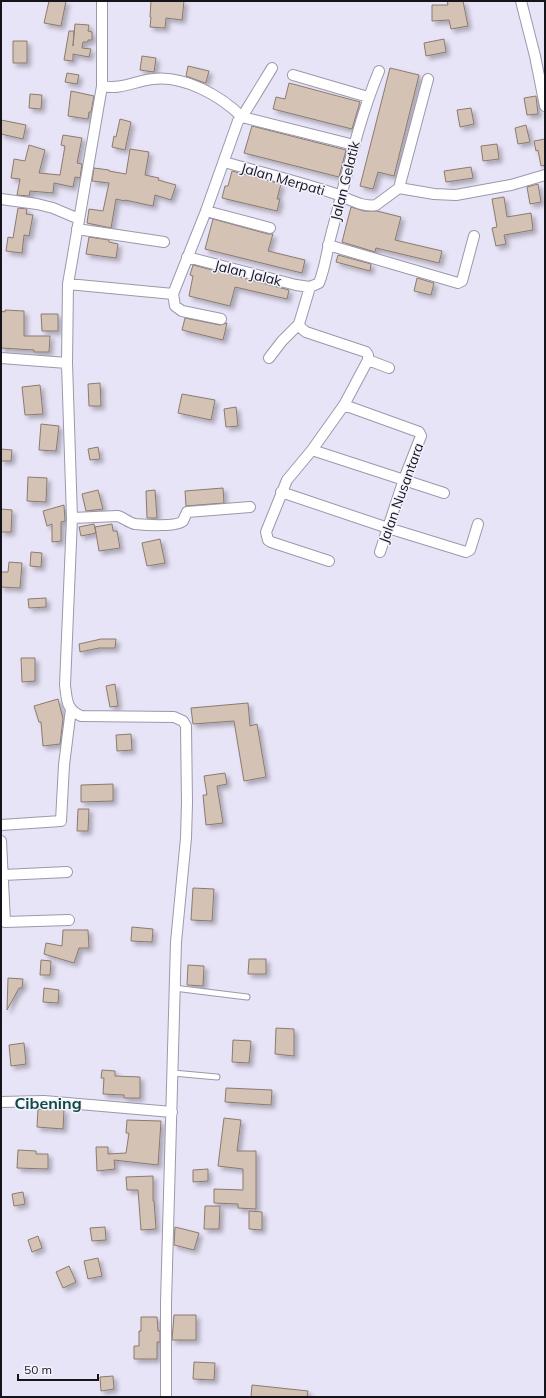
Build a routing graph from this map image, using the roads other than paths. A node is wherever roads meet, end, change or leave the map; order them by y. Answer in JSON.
{"nodes":[{"id":1,"x":102,"y":1,"type":"edge"},
{"id":2,"x":521,"y":1,"type":"edge"},
{"id":3,"x":272,"y":68,"type":"dead end"},
{"id":4,"x":379,"y":72,"type":"dead end"},
{"id":5,"x":294,"y":75,"type":"dead end"},
{"id":6,"x":428,"y":79,"type":"dead end"},
{"id":7,"x":102,"y":86,"type":"junction"},
{"id":8,"x":368,"y":97,"type":"junction"},
{"id":9,"x":545,"y":106,"type":"edge"},
{"id":10,"x":242,"y":117,"type":"junction"},
{"id":11,"x":354,"y":144,"type":"junction"},
{"id":12,"x":224,"y":162,"type":"junction"},
{"id":13,"x":545,"y":175,"type":"edge"},
{"id":14,"x":399,"y":188,"type":"junction"},
{"id":15,"x":342,"y":196,"type":"junction"},
{"id":16,"x":1,"y":199,"type":"edge"},
{"id":17,"x":206,"y":211,"type":"junction"},
{"id":18,"x":78,"y":224,"type":"junction"},
{"id":19,"x":270,"y":228,"type":"dead end"},
{"id":20,"x":474,"y":236,"type":"dead end"},
{"id":21,"x":164,"y":242,"type":"dead end"},
{"id":22,"x":328,"y":245,"type":"junction"},
{"id":23,"x":187,"y":257,"type":"junction"},
{"id":24,"x":68,"y":284,"type":"junction"},
{"id":25,"x":310,"y":287,"type":"junction"},
{"id":26,"x":173,"y":294,"type":"junction"},
{"id":27,"x":222,"y":319,"type":"dead end"},
{"id":28,"x":299,"y":324,"type":"junction"},
{"id":29,"x":1,"y":358,"type":"edge"},
{"id":30,"x":269,"y":358,"type":"dead end"},
{"id":31,"x":368,"y":360,"type":"junction"},
{"id":32,"x":67,"y":363,"type":"junction"},
{"id":33,"x":389,"y":368,"type":"dead end"},
{"id":34,"x":344,"y":405,"type":"junction"},
{"id":35,"x":312,"y":450,"type":"junction"},
{"id":36,"x":404,"y":479,"type":"junction"},
{"id":37,"x":281,"y":492,"type":"junction"},
{"id":38,"x":444,"y":492,"type":"dead end"},
{"id":39,"x":250,"y":507,"type":"dead end"},
{"id":40,"x":72,"y":518,"type":"junction"},
{"id":41,"x":478,"y":524,"type":"dead end"},
{"id":42,"x":388,"y":528,"type":"junction"},
{"id":43,"x":380,"y":552,"type":"dead end"},
{"id":44,"x":330,"y":561,"type":"dead end"},
{"id":45,"x":71,"y":709,"type":"junction"},
{"id":46,"x":1,"y":825,"type":"edge"},
{"id":47,"x":1,"y":841,"type":"edge"},
{"id":48,"x":1,"y":848,"type":"edge"},
{"id":49,"x":67,"y":872,"type":"dead end"},
{"id":50,"x":3,"y":875,"type":"junction"},
{"id":51,"x":68,"y":920,"type":"dead end"},
{"id":52,"x":174,"y":988,"type":"junction"},
{"id":53,"x":247,"y":997,"type":"dead end"},
{"id":54,"x":173,"y":1073,"type":"junction"},
{"id":55,"x":217,"y":1077,"type":"dead end"},
{"id":56,"x":1,"y":1102,"type":"edge"},
{"id":57,"x":172,"y":1112,"type":"junction"},
{"id":58,"x":166,"y":1397,"type":"edge"}],
"edges":[{"from":1,"to":7,"type":"street"},
{"from":2,"to":9,"type":"street"},
{"from":3,"to":10,"type":"street"},
{"from":4,"to":8,"type":"street","name":"Jalan Gelatik"},
{"from":5,"to":8,"type":"street"},
{"from":6,"to":14,"type":"street"},
{"from":7,"to":10,"type":"street"},
{"from":7,"to":18,"type":"street"},
{"from":8,"to":11,"type":"street","name":"Jalan Gelatik"},
{"from":10,"to":11,"type":"street"},
{"from":10,"to":12,"type":"street"},
{"from":11,"to":15,"type":"street","name":"Jalan Gelatik"},
{"from":12,"to":15,"type":"street","name":"Jalan Merpati"},
{"from":12,"to":17,"type":"street"},
{"from":13,"to":14,"type":"street"},
{"from":14,"to":15,"type":"street","name":"Jalan Merpati"},
{"from":15,"to":22,"type":"street","name":"Jalan Gelatik"},
{"from":16,"to":18,"type":"street"},
{"from":17,"to":19,"type":"street"},
{"from":17,"to":23,"type":"street"},
{"from":18,"to":21,"type":"street"},
{"from":18,"to":24,"type":"street"},
{"from":20,"to":22,"type":"street"},
{"from":22,"to":25,"type":"street","name":"Jalan Gelatik"},
{"from":23,"to":25,"type":"street","name":"Jalan Jalak"},
{"from":23,"to":26,"type":"street"},
{"from":24,"to":26,"type":"street"},
{"from":24,"to":32,"type":"street"},
{"from":25,"to":28,"type":"street"},
{"from":26,"to":27,"type":"street"},
{"from":28,"to":30,"type":"street"},
{"from":28,"to":31,"type":"street"},
{"from":29,"to":32,"type":"street"},
{"from":31,"to":33,"type":"street"},
{"from":31,"to":34,"type":"street"},
{"from":32,"to":40,"type":"street"},
{"from":34,"to":35,"type":"street"},
{"from":34,"to":36,"type":"street","name":"Jalan Nusantara"},
{"from":35,"to":36,"type":"street"},
{"from":35,"to":37,"type":"street"},
{"from":36,"to":38,"type":"street"},
{"from":36,"to":42,"type":"street","name":"Jalan Nusantara"},
{"from":37,"to":42,"type":"street"},
{"from":37,"to":44,"type":"street"},
{"from":39,"to":40,"type":"street"},
{"from":40,"to":45,"type":"street"},
{"from":41,"to":42,"type":"street"},
{"from":42,"to":43,"type":"street","name":"Jalan Nusantara"},
{"from":45,"to":46,"type":"street"},
{"from":45,"to":52,"type":"street"},
{"from":47,"to":48,"type":"street"},
{"from":48,"to":50,"type":"street"},
{"from":49,"to":50,"type":"street"},
{"from":50,"to":51,"type":"street"},
{"from":52,"to":53,"type":"lane"},
{"from":52,"to":54,"type":"street"},
{"from":54,"to":55,"type":"lane"},
{"from":54,"to":57,"type":"street"},
{"from":56,"to":57,"type":"street"},
{"from":57,"to":58,"type":"street"}]}
